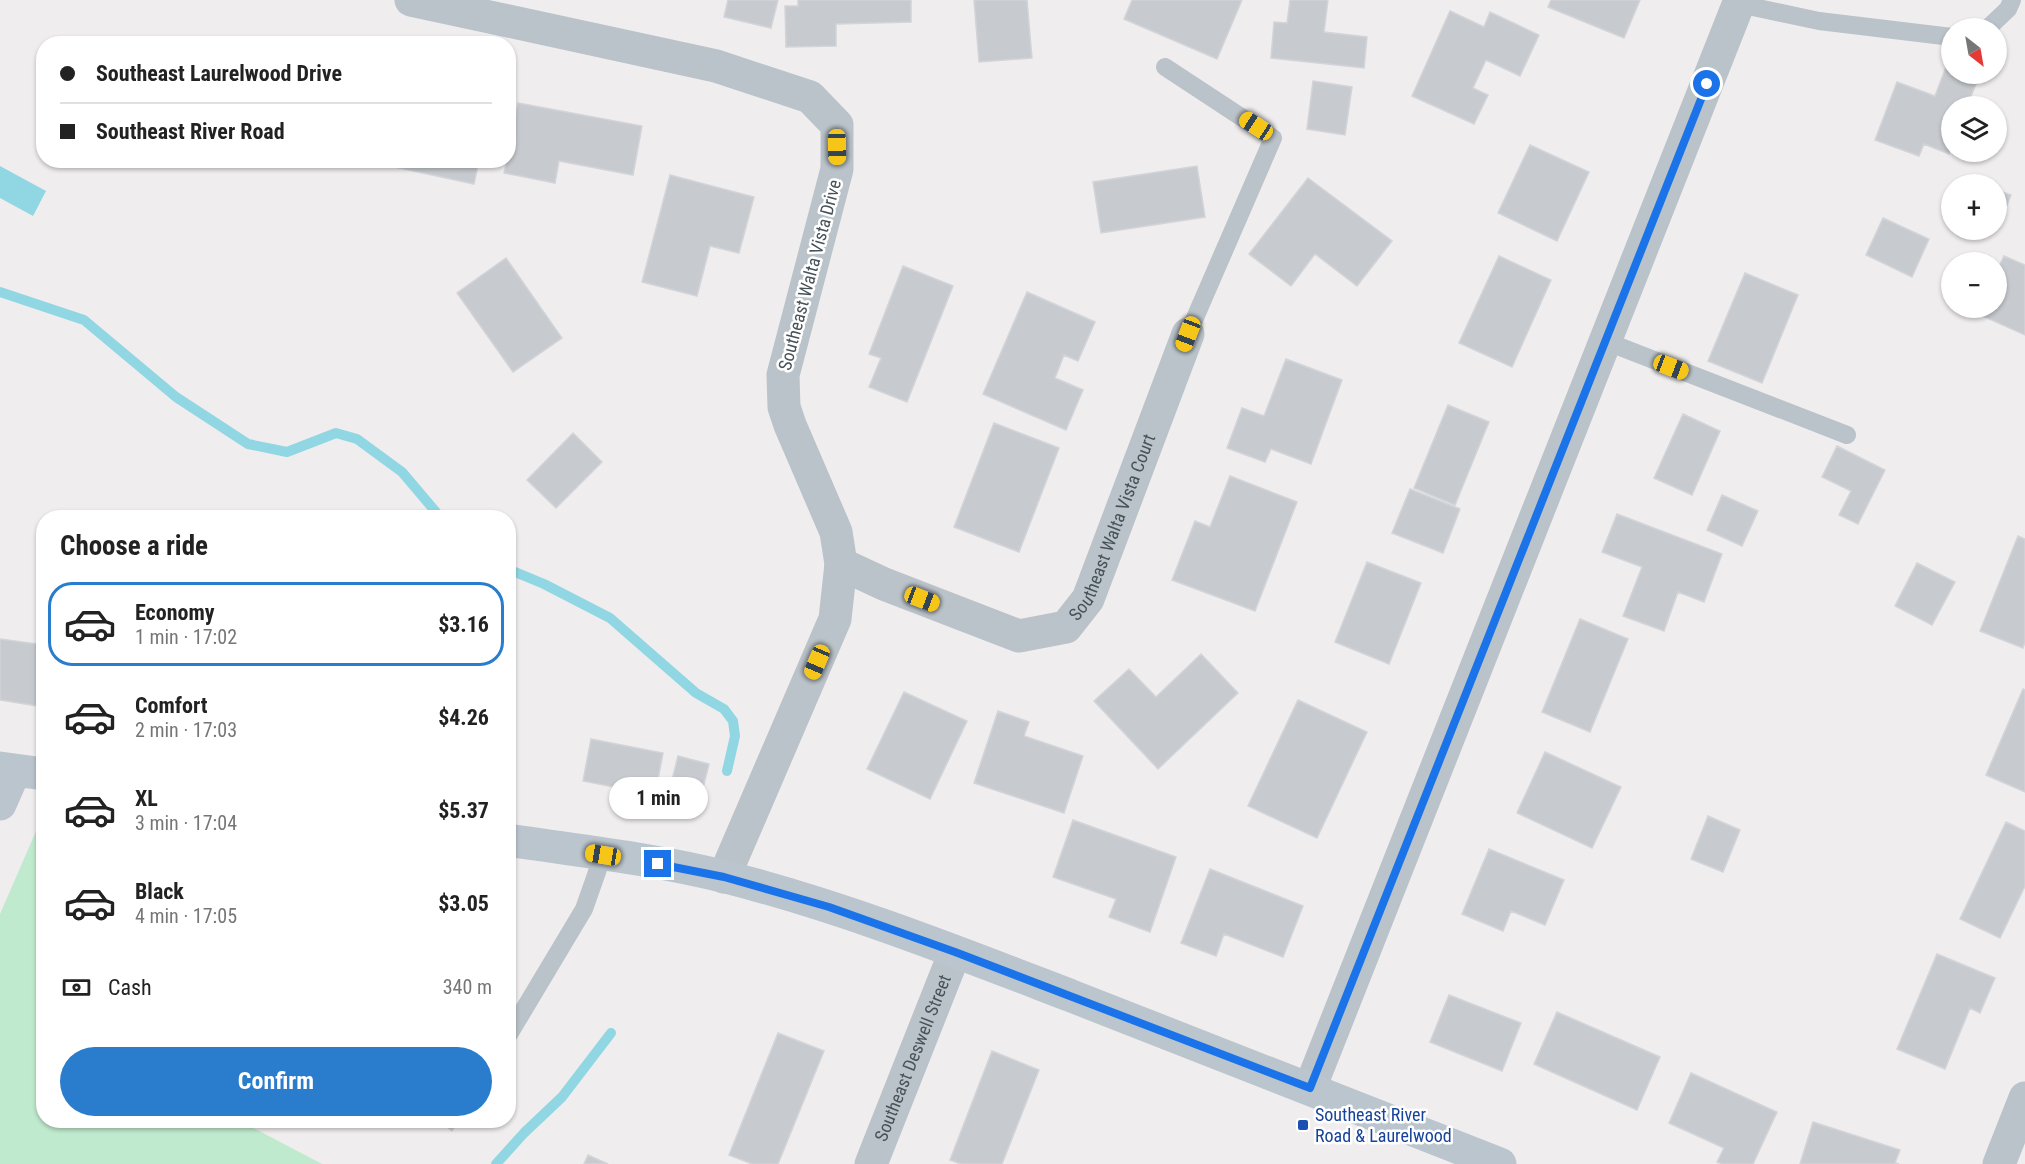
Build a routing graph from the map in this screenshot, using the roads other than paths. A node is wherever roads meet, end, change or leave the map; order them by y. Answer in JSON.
{"nodes":[{"id":1,"x":411,"y":0,"type":"edge"},
{"id":2,"x":2012,"y":0,"type":"edge"},
{"id":3,"x":1740,"y":2,"type":"edge"},
{"id":4,"x":1999,"y":18,"type":"edge"},
{"id":5,"x":1941,"y":36,"type":"edge"},
{"id":6,"x":1166,"y":67,"type":"dead end"},
{"id":7,"x":1188,"y":334,"type":"joint"},
{"id":8,"x":1605,"y":341,"type":"junction"},
{"id":9,"x":1847,"y":435,"type":"dead end"},
{"id":10,"x":841,"y":564,"type":"junction"},
{"id":11,"x":19,"y":771,"type":"edge"},
{"id":12,"x":0,"y":804,"type":"edge"},
{"id":13,"x":516,"y":841,"type":"edge"},
{"id":14,"x":603,"y":855,"type":"junction"},
{"id":15,"x":724,"y":877,"type":"junction"},
{"id":16,"x":955,"y":952,"type":"junction"},
{"id":17,"x":516,"y":1023,"type":"edge"},
{"id":18,"x":1310,"y":1088,"type":"junction"},
{"id":19,"x":2025,"y":1098,"type":"edge"},
{"id":20,"x":871,"y":1164,"type":"edge"},
{"id":21,"x":1500,"y":1164,"type":"edge"},
{"id":22,"x":1999,"y":1164,"type":"edge"}],
"edges":[{"from":1,"to":10,"type":"street","name":"Southeast Walta Vista Drive"},
{"from":2,"to":4,"type":"lane"},
{"from":3,"to":5,"type":"lane"},
{"from":3,"to":8,"type":"street"},
{"from":6,"to":7,"type":"lane"},
{"from":7,"to":10,"type":"street","name":"Southeast Walta Vista Court"},
{"from":8,"to":9,"type":"lane"},
{"from":8,"to":18,"type":"street"},
{"from":10,"to":15,"type":"street","name":"Southeast Walta Vista Drive"},
{"from":11,"to":12,"type":"street"},
{"from":13,"to":14,"type":"street"},
{"from":14,"to":15,"type":"street"},
{"from":14,"to":17,"type":"lane"},
{"from":15,"to":16,"type":"street"},
{"from":16,"to":18,"type":"street"},
{"from":16,"to":20,"type":"street","name":"Southeast Deswell Street"},
{"from":18,"to":21,"type":"street"},
{"from":19,"to":22,"type":"street"}]}
